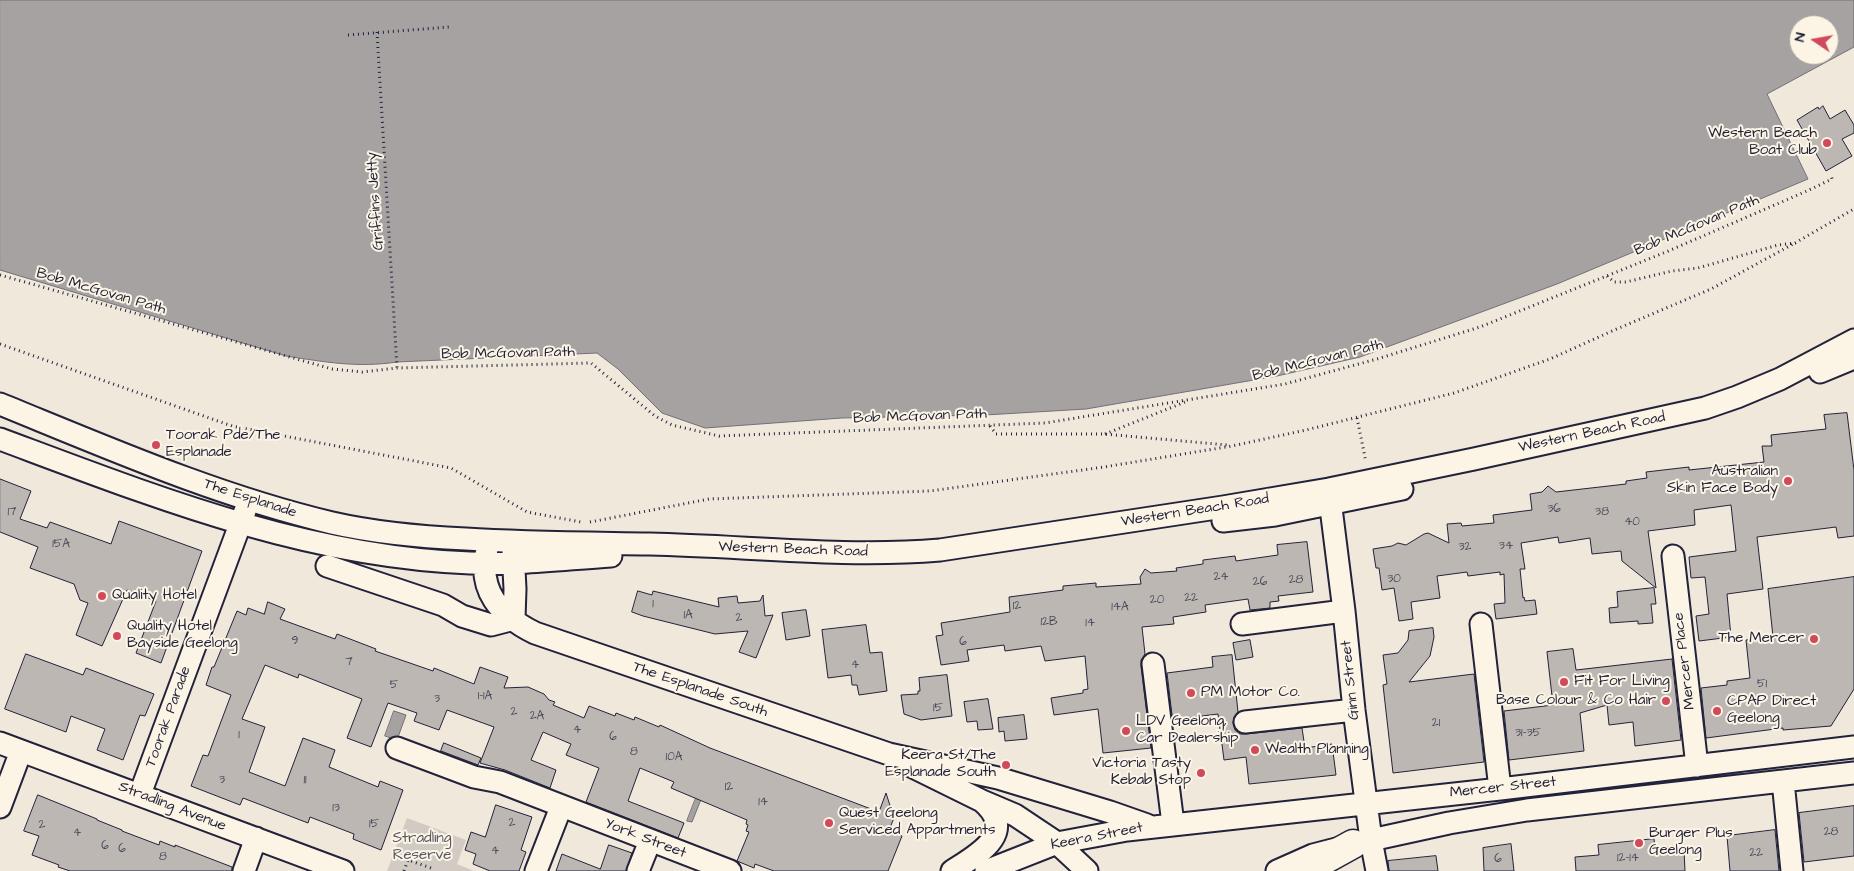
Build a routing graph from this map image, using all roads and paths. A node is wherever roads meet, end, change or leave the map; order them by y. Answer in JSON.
{"nodes":[{"id":1,"x":449,"y":27,"type":"dead end"},
{"id":2,"x":377,"y":32,"type":"junction"},
{"id":3,"x":348,"y":35,"type":"dead end"},
{"id":4,"x":1831,"y":174,"type":"dead end"},
{"id":5,"x":1854,"y":209,"type":"edge"},
{"id":6,"x":1794,"y":243,"type":"junction"},
{"id":7,"x":0,"y":275,"type":"edge"},
{"id":8,"x":1607,"y":276,"type":"junction"},
{"id":9,"x":1854,"y":340,"type":"edge"},
{"id":10,"x":0,"y":344,"type":"edge"},
{"id":11,"x":1854,"y":358,"type":"edge"},
{"id":12,"x":398,"y":368,"type":"junction"},
{"id":13,"x":1192,"y":399,"type":"junction"},
{"id":14,"x":0,"y":404,"type":"edge"},
{"id":15,"x":1357,"y":418,"type":"junction"},
{"id":16,"x":990,"y":426,"type":"junction"},
{"id":17,"x":1104,"y":434,"type":"junction"},
{"id":18,"x":0,"y":438,"type":"edge"},
{"id":19,"x":1232,"y":446,"type":"junction"},
{"id":20,"x":1369,"y":481,"type":"junction"},
{"id":21,"x":1330,"y":497,"type":"junction"},
{"id":22,"x":250,"y":499,"type":"junction"},
{"id":23,"x":240,"y":522,"type":"junction"},
{"id":24,"x":490,"y":541,"type":"junction"},
{"id":25,"x":348,"y":549,"type":"junction"},
{"id":26,"x":514,"y":552,"type":"junction"},
{"id":27,"x":1673,"y":556,"type":"dead end"},
{"id":28,"x":484,"y":563,"type":"junction"},
{"id":29,"x":1344,"y":612,"type":"junction"},
{"id":30,"x":514,"y":620,"type":"junction"},
{"id":31,"x":1242,"y":624,"type":"dead end"},
{"id":32,"x":1480,"y":624,"type":"dead end"},
{"id":33,"x":1153,"y":664,"type":"dead end"},
{"id":34,"x":1354,"y":710,"type":"junction"},
{"id":35,"x":1245,"y":722,"type":"dead end"},
{"id":36,"x":0,"y":743,"type":"edge"},
{"id":37,"x":1854,"y":747,"type":"edge"},
{"id":38,"x":397,"y":748,"type":"dead end"},
{"id":39,"x":21,"y":751,"type":"junction"},
{"id":40,"x":889,"y":754,"type":"junction"},
{"id":41,"x":1697,"y":766,"type":"junction"},
{"id":42,"x":1854,"y":773,"type":"edge"},
{"id":43,"x":1783,"y":781,"type":"junction"},
{"id":44,"x":1500,"y":789,"type":"junction"},
{"id":45,"x":140,"y":794,"type":"junction"},
{"id":46,"x":982,"y":801,"type":"junction"},
{"id":47,"x":1365,"y":803,"type":"junction"},
{"id":48,"x":0,"y":807,"type":"edge"},
{"id":49,"x":561,"y":807,"type":"junction"},
{"id":50,"x":1163,"y":826,"type":"junction"},
{"id":51,"x":256,"y":838,"type":"junction"},
{"id":52,"x":650,"y":841,"type":"junction"},
{"id":53,"x":1057,"y":842,"type":"junction"},
{"id":54,"x":1362,"y":842,"type":"junction"},
{"id":55,"x":244,"y":871,"type":"edge"},
{"id":56,"x":343,"y":871,"type":"edge"},
{"id":57,"x":404,"y":871,"type":"edge"},
{"id":58,"x":433,"y":871,"type":"edge"},
{"id":59,"x":536,"y":871,"type":"edge"},
{"id":60,"x":638,"y":871,"type":"edge"},
{"id":61,"x":730,"y":871,"type":"edge"},
{"id":62,"x":952,"y":871,"type":"edge"},
{"id":63,"x":986,"y":871,"type":"edge"},
{"id":64,"x":1087,"y":871,"type":"edge"},
{"id":65,"x":1277,"y":871,"type":"edge"},
{"id":66,"x":1304,"y":871,"type":"edge"},
{"id":67,"x":1377,"y":871,"type":"edge"},
{"id":68,"x":1792,"y":871,"type":"edge"}],
"edges":[{"from":1,"to":2,"type":"path"},
{"from":2,"to":3,"type":"path"},
{"from":2,"to":12,"type":"path","name":"Griffins Jetty"},
{"from":4,"to":8,"type":"path","name":"Bob McGovan Path"},
{"from":5,"to":6,"type":"path"},
{"from":6,"to":8,"type":"path"},
{"from":6,"to":15,"type":"path"},
{"from":7,"to":12,"type":"path","name":"Bob McGovan Path"},
{"from":8,"to":13,"type":"path","name":"Bob McGovan Path"},
{"from":9,"to":20,"type":"street","name":"Western Beach Road"},
{"from":10,"to":19,"type":"path"},
{"from":11,"to":21,"type":"street","name":"Western Beach Road"},
{"from":12,"to":16,"type":"path","name":"Bob McGovan Path"},
{"from":13,"to":16,"type":"path","name":"Bob McGovan Path"},
{"from":13,"to":17,"type":"path"},
{"from":14,"to":22,"type":"street","name":"The Esplanade"},
{"from":15,"to":19,"type":"path"},
{"from":15,"to":20,"type":"path"},
{"from":16,"to":17,"type":"path"},
{"from":17,"to":19,"type":"path"},
{"from":18,"to":23,"type":"street","name":"The Esplanade"},
{"from":20,"to":21,"type":"street","name":"Western Beach Road"},
{"from":21,"to":26,"type":"street","name":"Western Beach Road"},
{"from":21,"to":29,"type":"street","name":"Ginn Street"},
{"from":22,"to":23,"type":"street","name":"Toorak Parade"},
{"from":22,"to":24,"type":"street","name":"The Esplanade"},
{"from":23,"to":25,"type":"street","name":"The Esplanade"},
{"from":23,"to":45,"type":"street","name":"Toorak Parade"},
{"from":24,"to":26,"type":"street","name":"The Esplanade"},
{"from":24,"to":28,"type":"street","name":"The Esplanade South"},
{"from":25,"to":28,"type":"street","name":"The Esplanade"},
{"from":25,"to":30,"type":"street"},
{"from":26,"to":28,"type":"street","name":"The Esplanade"},
{"from":26,"to":30,"type":"street"},
{"from":27,"to":41,"type":"street","name":"Mercer Place"},
{"from":28,"to":30,"type":"street","name":"The Esplanade South"},
{"from":29,"to":31,"type":"street"},
{"from":29,"to":34,"type":"street","name":"Ginn Street"},
{"from":30,"to":40,"type":"street","name":"The Esplanade South"},
{"from":32,"to":44,"type":"street"},
{"from":33,"to":50,"type":"street"},
{"from":34,"to":35,"type":"street"},
{"from":34,"to":47,"type":"street","name":"Ginn Street"},
{"from":36,"to":39,"type":"street","name":"Stradling Avenue"},
{"from":37,"to":41,"type":"street","name":"Mercer Street"},
{"from":38,"to":49,"type":"street","name":"York Street"},
{"from":39,"to":45,"type":"street","name":"Stradling Avenue"},
{"from":39,"to":48,"type":"street"},
{"from":40,"to":46,"type":"street","name":"The Esplanade South"},
{"from":40,"to":50,"type":"street","name":"The Esplanade South"},
{"from":41,"to":44,"type":"street","name":"Mercer Street"},
{"from":42,"to":43,"type":"street","name":"Mercer Street"},
{"from":43,"to":54,"type":"street","name":"Mercer Street"},
{"from":43,"to":68,"type":"street"},
{"from":44,"to":47,"type":"street","name":"Mercer Street"},
{"from":45,"to":51,"type":"street","name":"Stradling Avenue"},
{"from":46,"to":53,"type":"street","name":"The Esplanade South"},
{"from":46,"to":62,"type":"street"},
{"from":47,"to":50,"type":"street","name":"Mercer Street"},
{"from":47,"to":54,"type":"street","name":"Ginn Street"},
{"from":49,"to":52,"type":"street","name":"York Street"},
{"from":49,"to":59,"type":"street"},
{"from":50,"to":53,"type":"street","name":"Keera Street"},
{"from":51,"to":55,"type":"street"},
{"from":51,"to":56,"type":"street","name":"Stradling Avenue"},
{"from":52,"to":60,"type":"street"},
{"from":52,"to":61,"type":"street","name":"York Street"},
{"from":53,"to":63,"type":"street","name":"Keera Street"},
{"from":53,"to":64,"type":"street","name":"The Esplanade South"},
{"from":54,"to":65,"type":"street"},
{"from":54,"to":66,"type":"highway"},
{"from":54,"to":67,"type":"street","name":"Ginn Street"},
{"from":57,"to":58,"type":"path"}]}
